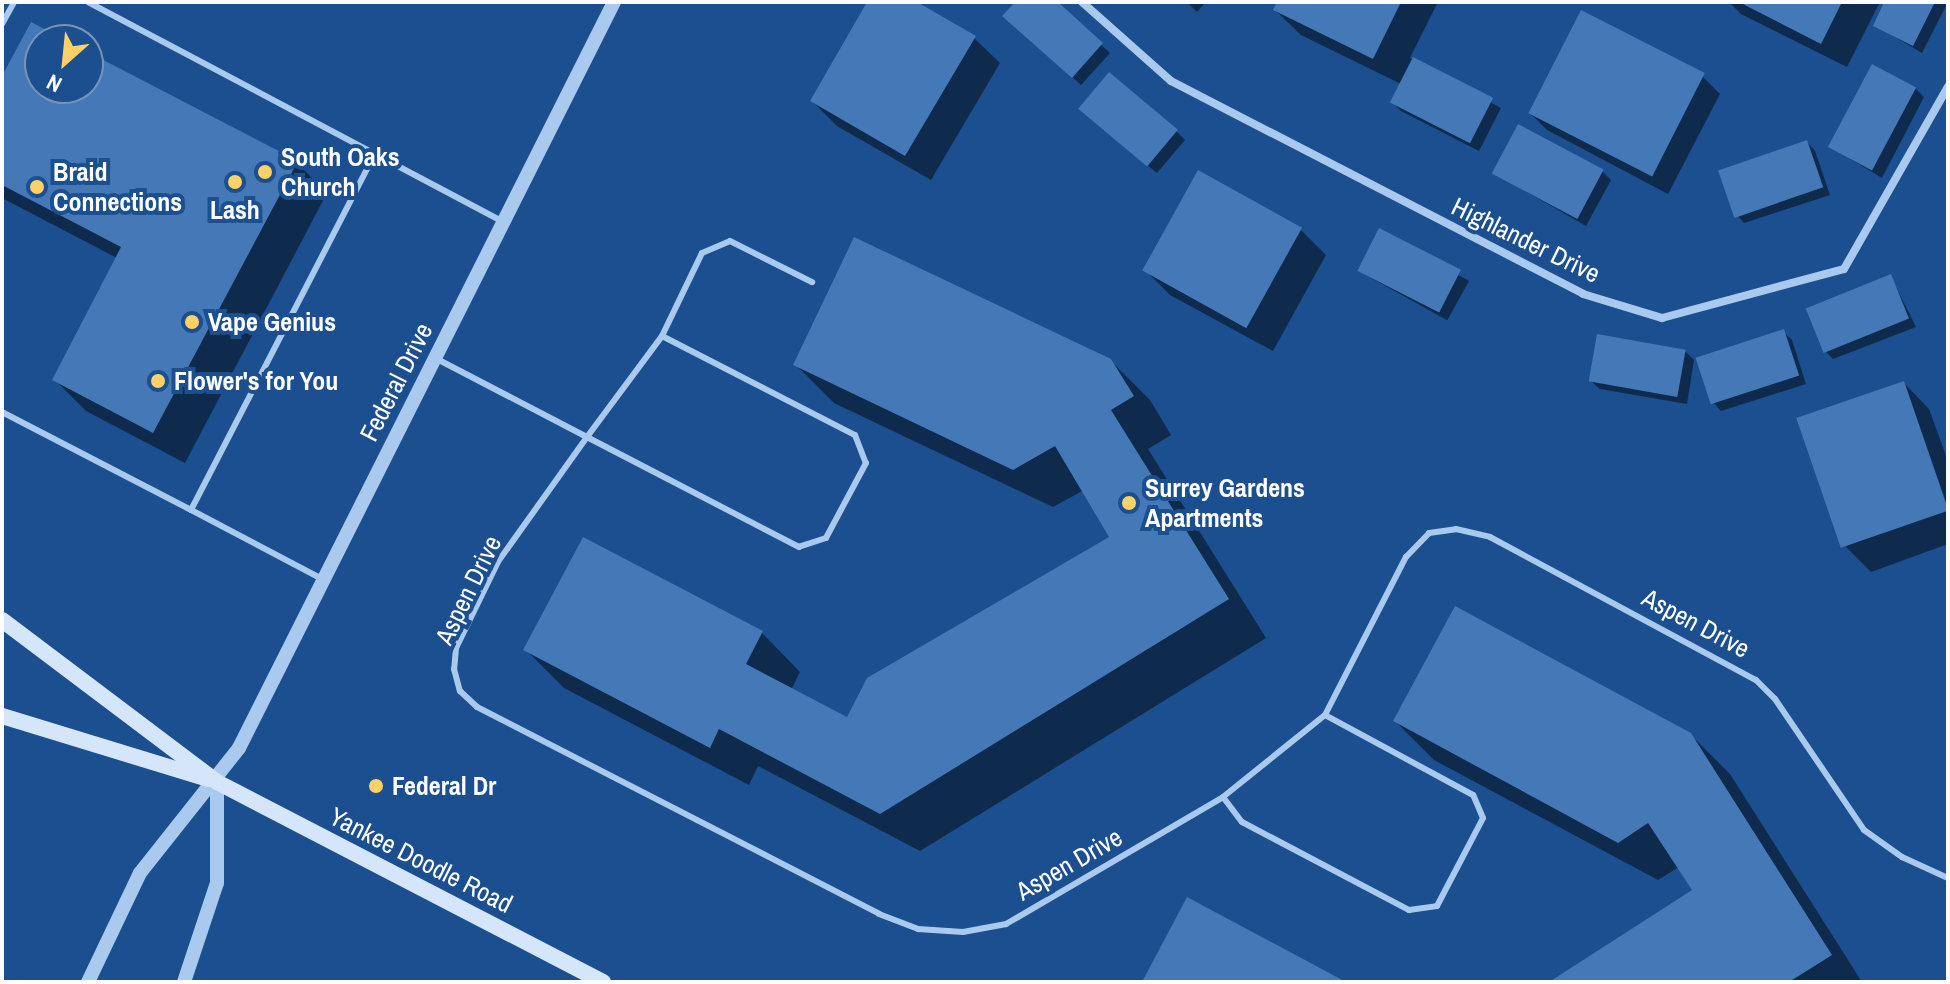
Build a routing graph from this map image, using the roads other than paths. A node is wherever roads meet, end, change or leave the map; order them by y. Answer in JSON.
{"nodes":[{"id":1,"x":14,"y":2,"type":"edge"},
{"id":2,"x":88,"y":2,"type":"edge"},
{"id":3,"x":614,"y":2,"type":"edge"},
{"id":4,"x":1082,"y":2,"type":"edge"},
{"id":5,"x":2,"y":24,"type":"edge"},
{"id":6,"x":1948,"y":87,"type":"edge"},
{"id":7,"x":375,"y":154,"type":"junction"},
{"id":8,"x":503,"y":221,"type":"junction"},
{"id":9,"x":812,"y":282,"type":"dead end"},
{"id":10,"x":662,"y":336,"type":"junction"},
{"id":11,"x":436,"y":358,"type":"junction"},
{"id":12,"x":2,"y":412,"type":"edge"},
{"id":13,"x":587,"y":437,"type":"junction"},
{"id":14,"x":191,"y":510,"type":"junction"},
{"id":15,"x":324,"y":580,"type":"junction"},
{"id":16,"x":2,"y":620,"type":"edge"},
{"id":17,"x":1325,"y":715,"type":"junction"},
{"id":18,"x":2,"y":716,"type":"edge"},
{"id":19,"x":217,"y":782,"type":"junction"},
{"id":20,"x":1223,"y":797,"type":"junction"},
{"id":21,"x":1948,"y":878,"type":"edge"},
{"id":22,"x":88,"y":982,"type":"edge"},
{"id":23,"x":184,"y":982,"type":"edge"},
{"id":24,"x":603,"y":982,"type":"edge"}],
"edges":[{"from":1,"to":5,"type":"lane"},
{"from":2,"to":7,"type":"lane"},
{"from":3,"to":8,"type":"street","name":"Federal Drive"},
{"from":4,"to":6,"type":"street","name":"Highlander Drive"},
{"from":7,"to":8,"type":"lane"},
{"from":7,"to":14,"type":"lane"},
{"from":8,"to":11,"type":"street","name":"Federal Drive"},
{"from":9,"to":10,"type":"lane","name":"Aspen Drive"},
{"from":10,"to":13,"type":"lane","name":"Aspen Drive"},
{"from":10,"to":13,"type":"lane"},
{"from":11,"to":13,"type":"lane"},
{"from":11,"to":15,"type":"street","name":"Federal Drive"},
{"from":12,"to":14,"type":"lane"},
{"from":13,"to":20,"type":"lane","name":"Aspen Drive"},
{"from":14,"to":15,"type":"lane"},
{"from":15,"to":19,"type":"street","name":"Federal Drive"},
{"from":16,"to":19,"type":"main road","name":"Yankee Doodle Road"},
{"from":17,"to":20,"type":"lane","name":"Aspen Drive"},
{"from":17,"to":20,"type":"lane"},
{"from":17,"to":21,"type":"lane","name":"Aspen Drive"},
{"from":18,"to":19,"type":"main road","name":"Yankee Doodle Road"},
{"from":19,"to":22,"type":"street","name":"Federal Drive"},
{"from":19,"to":23,"type":"street"},
{"from":19,"to":24,"type":"main road","name":"Yankee Doodle Road"}]}
